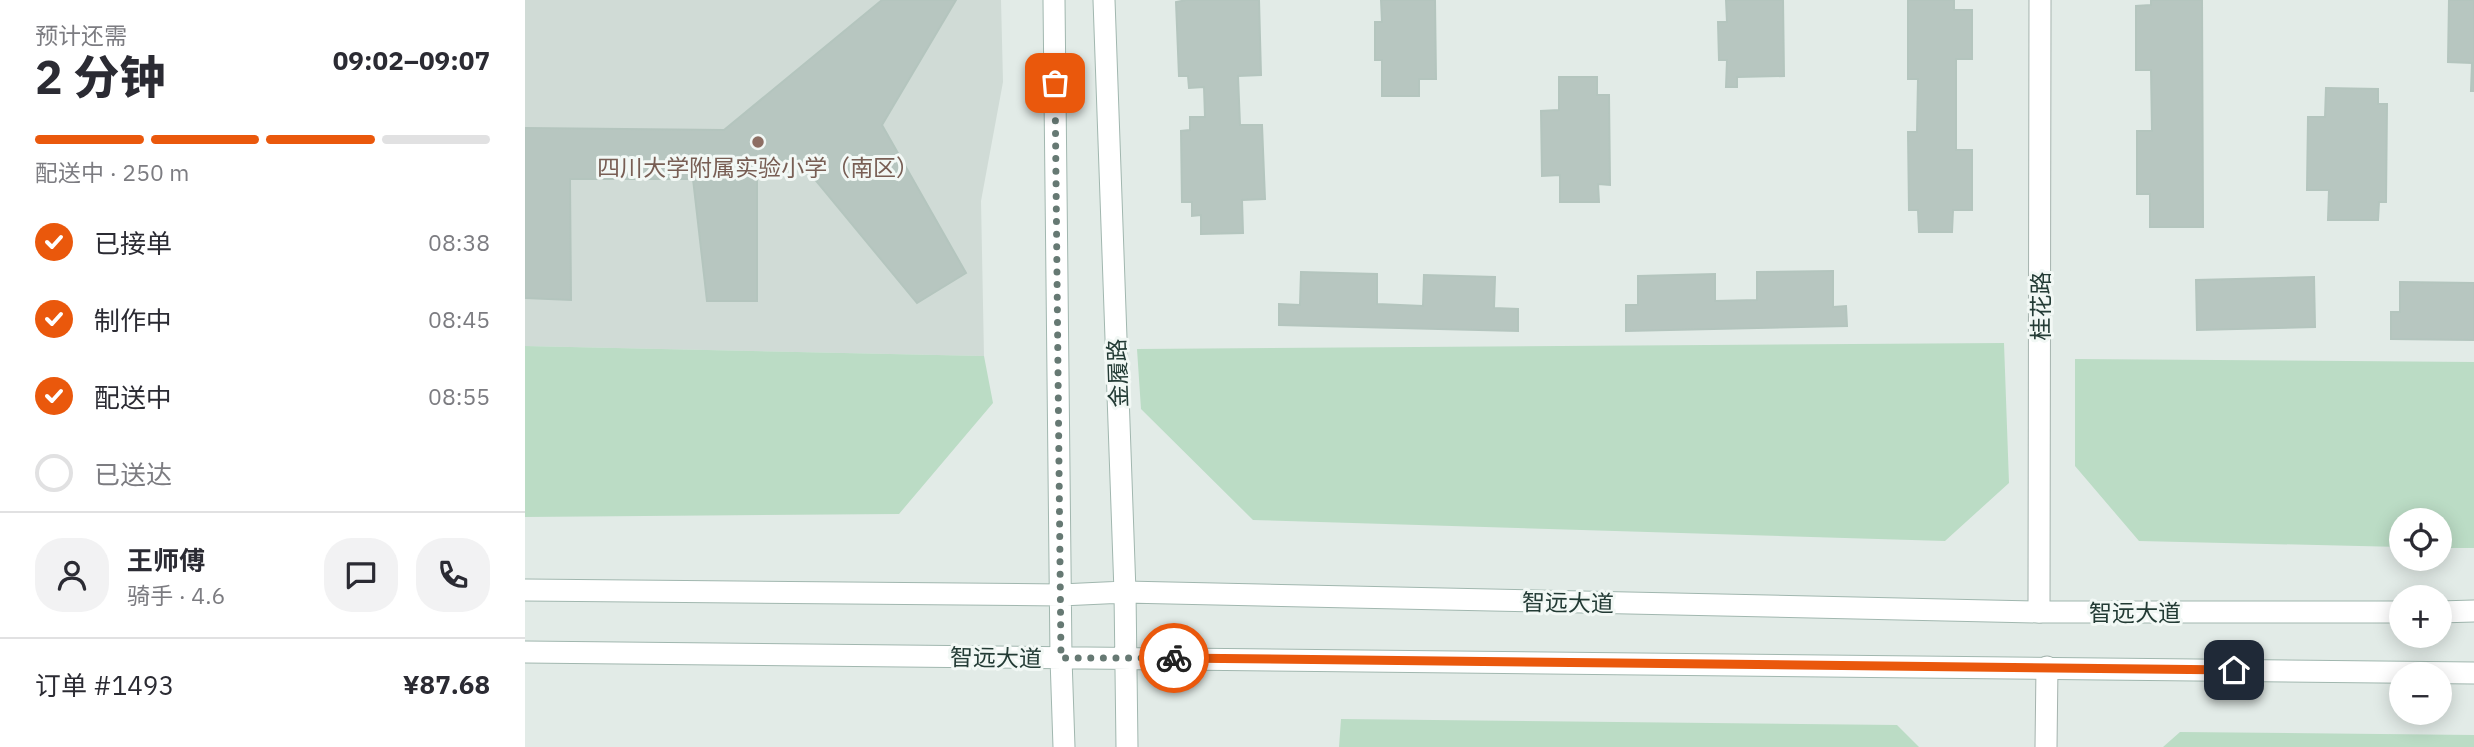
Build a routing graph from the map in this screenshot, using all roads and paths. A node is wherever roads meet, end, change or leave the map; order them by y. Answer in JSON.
{"nodes":[{"id":1,"x":1054,"y":0,"type":"edge"},
{"id":2,"x":1104,"y":0,"type":"edge"},
{"id":3,"x":2040,"y":0,"type":"edge"},
{"id":4,"x":525,"y":590,"type":"edge"},
{"id":5,"x":1125,"y":592,"type":"junction"},
{"id":6,"x":1061,"y":595,"type":"junction"},
{"id":7,"x":2452,"y":611,"type":"edge"},
{"id":8,"x":2474,"y":611,"type":"edge"},
{"id":9,"x":2039,"y":612,"type":"junction"},
{"id":10,"x":2389,"y":612,"type":"edge"},
{"id":11,"x":525,"y":652,"type":"edge"},
{"id":12,"x":1125,"y":657,"type":"junction"},
{"id":13,"x":1061,"y":658,"type":"junction"},
{"id":14,"x":2047,"y":667,"type":"junction"},
{"id":15,"x":2474,"y":673,"type":"edge"},
{"id":16,"x":1064,"y":747,"type":"edge"},
{"id":17,"x":1127,"y":747,"type":"edge"},
{"id":18,"x":2046,"y":747,"type":"edge"}],
"edges":[{"from":1,"to":6,"type":"main road"},
{"from":2,"to":5,"type":"main road","name":"金履路"},
{"from":3,"to":9,"type":"main road","name":"桂花路"},
{"from":4,"to":6,"type":"main road","name":"智远大道"},
{"from":5,"to":6,"type":"main road","name":"智远大道"},
{"from":5,"to":9,"type":"main road","name":"智远大道"},
{"from":5,"to":12,"type":"main road","name":"金履路"},
{"from":6,"to":13,"type":"main road"},
{"from":7,"to":8,"type":"main road"},
{"from":9,"to":10,"type":"main road","name":"智远大道"},
{"from":11,"to":13,"type":"main road","name":"智远大道"},
{"from":12,"to":13,"type":"main road","name":"智远大道"},
{"from":12,"to":14,"type":"main road","name":"智远大道"},
{"from":12,"to":17,"type":"main road","name":"金履路"},
{"from":13,"to":16,"type":"main road"},
{"from":14,"to":15,"type":"main road","name":"智远大道"},
{"from":14,"to":18,"type":"main road"}]}
